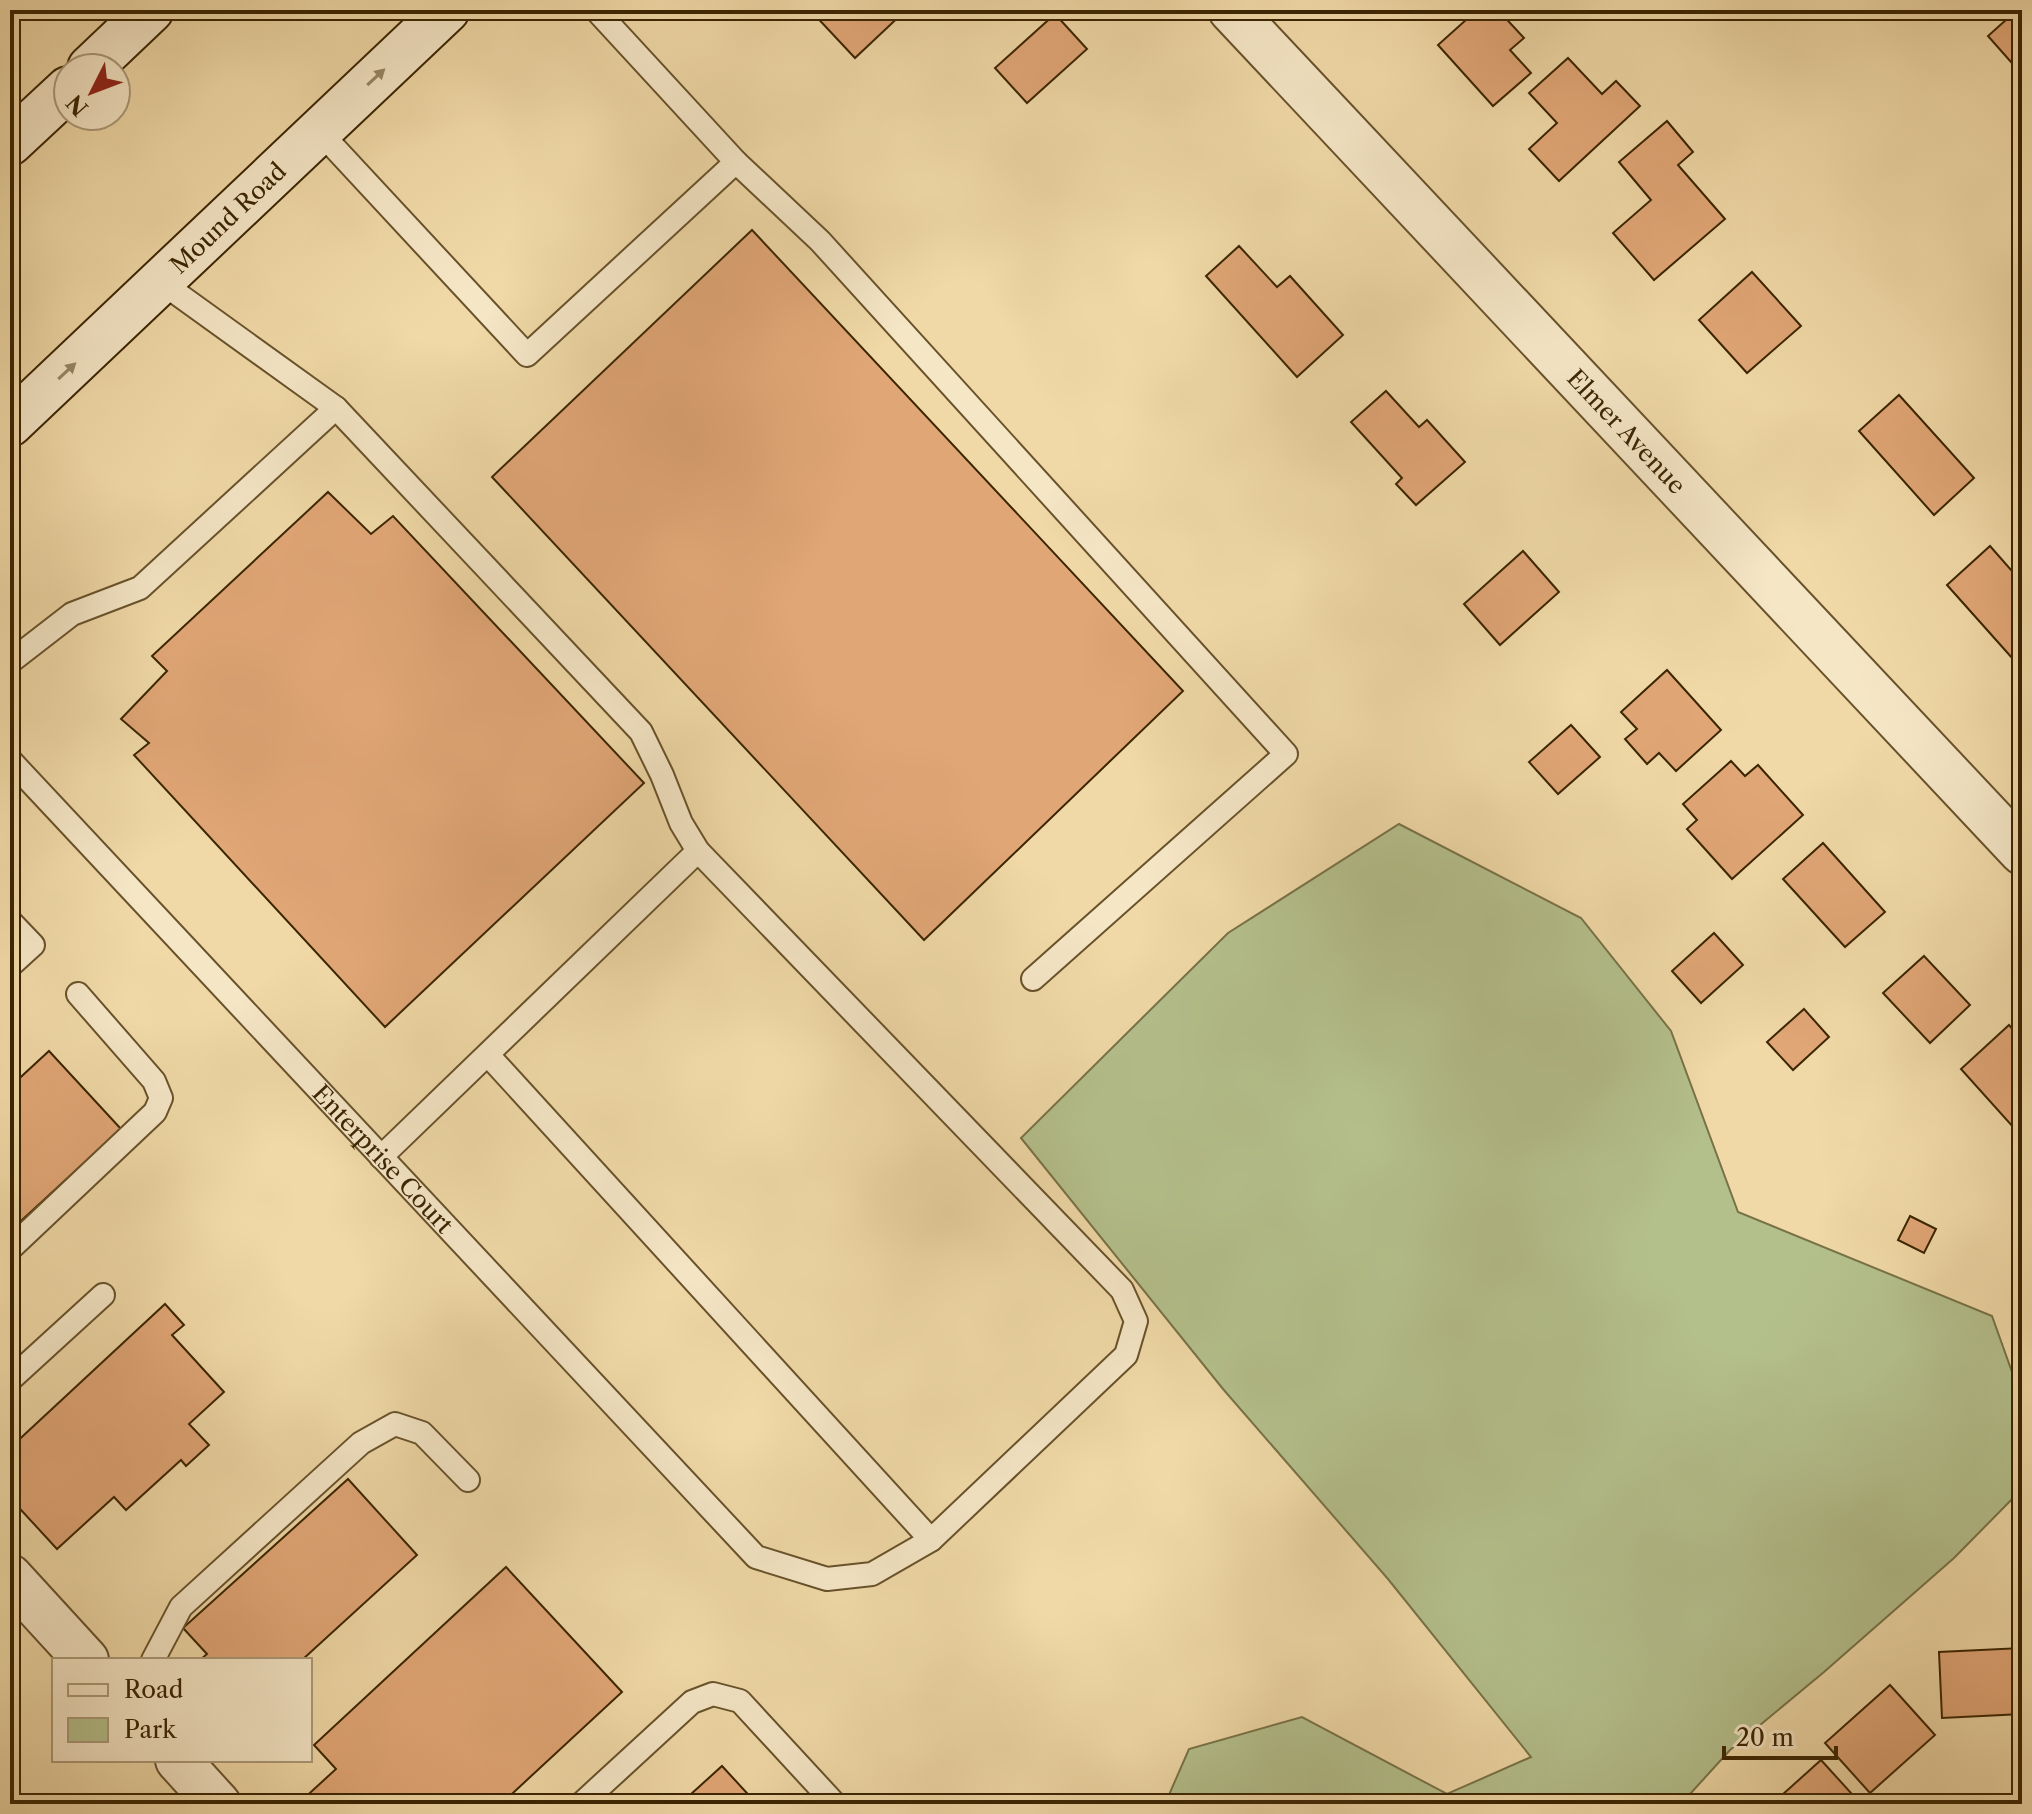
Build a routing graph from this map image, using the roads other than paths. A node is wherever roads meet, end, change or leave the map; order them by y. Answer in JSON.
{"nodes":[{"id":1,"x":151,"y":10,"type":"edge"},
{"id":2,"x":447,"y":10,"type":"edge"},
{"id":3,"x":596,"y":10,"type":"edge"},
{"id":4,"x":1231,"y":10,"type":"edge"},
{"id":5,"x":107,"y":52,"type":"edge"},
{"id":6,"x":52,"y":104,"type":"edge"},
{"id":7,"x":319,"y":131,"type":"junction"},
{"id":8,"x":10,"y":143,"type":"edge"},
{"id":9,"x":736,"y":162,"type":"junction"},
{"id":10,"x":161,"y":282,"type":"junction"},
{"id":11,"x":336,"y":408,"type":"junction"},
{"id":12,"x":10,"y":424,"type":"edge"},
{"id":13,"x":10,"y":662,"type":"edge"},
{"id":14,"x":10,"y":760,"type":"edge"},
{"id":15,"x":698,"y":851,"type":"junction"},
{"id":16,"x":2022,"y":852,"type":"edge"},
{"id":17,"x":10,"y":921,"type":"edge"},
{"id":18,"x":10,"y":966,"type":"edge"},
{"id":19,"x":1033,"y":979,"type":"dead end"},
{"id":20,"x":78,"y":994,"type":"dead end"},
{"id":21,"x":488,"y":1055,"type":"junction"},
{"id":22,"x":381,"y":1157,"type":"junction"},
{"id":23,"x":10,"y":1249,"type":"edge"},
{"id":24,"x":103,"y":1295,"type":"dead end"},
{"id":25,"x":10,"y":1380,"type":"edge"},
{"id":26,"x":468,"y":1480,"type":"dead end"},
{"id":27,"x":931,"y":1540,"type":"junction"},
{"id":28,"x":10,"y":1577,"type":"edge"},
{"id":29,"x":84,"y":1658,"type":"edge"},
{"id":30,"x":154,"y":1658,"type":"edge"},
{"id":31,"x":581,"y":1804,"type":"edge"},
{"id":32,"x":835,"y":1804,"type":"edge"}],
"edges":[{"from":1,"to":5,"type":"street"},
{"from":7,"to":2,"type":"street","name":"Mound Road","one_way":true},
{"from":3,"to":9,"type":"lane"},
{"from":4,"to":16,"type":"street","name":"Elmer Avenue"},
{"from":6,"to":8,"type":"street"},
{"from":7,"to":9,"type":"lane"},
{"from":7,"to":10,"type":"street","name":"Mound Road"},
{"from":9,"to":19,"type":"lane"},
{"from":10,"to":11,"type":"lane"},
{"from":12,"to":10,"type":"street","name":"Mound Road","one_way":true},
{"from":11,"to":13,"type":"lane"},
{"from":11,"to":15,"type":"lane"},
{"from":14,"to":22,"type":"lane","name":"Enterprise Court"},
{"from":15,"to":21,"type":"lane"},
{"from":15,"to":27,"type":"lane"},
{"from":17,"to":18,"type":"lane"},
{"from":20,"to":23,"type":"lane"},
{"from":21,"to":22,"type":"lane"},
{"from":21,"to":27,"type":"lane"},
{"from":22,"to":27,"type":"lane","name":"Enterprise Court"},
{"from":24,"to":25,"type":"lane"},
{"from":26,"to":30,"type":"lane"},
{"from":28,"to":29,"type":"street"},
{"from":31,"to":32,"type":"lane"}]}
